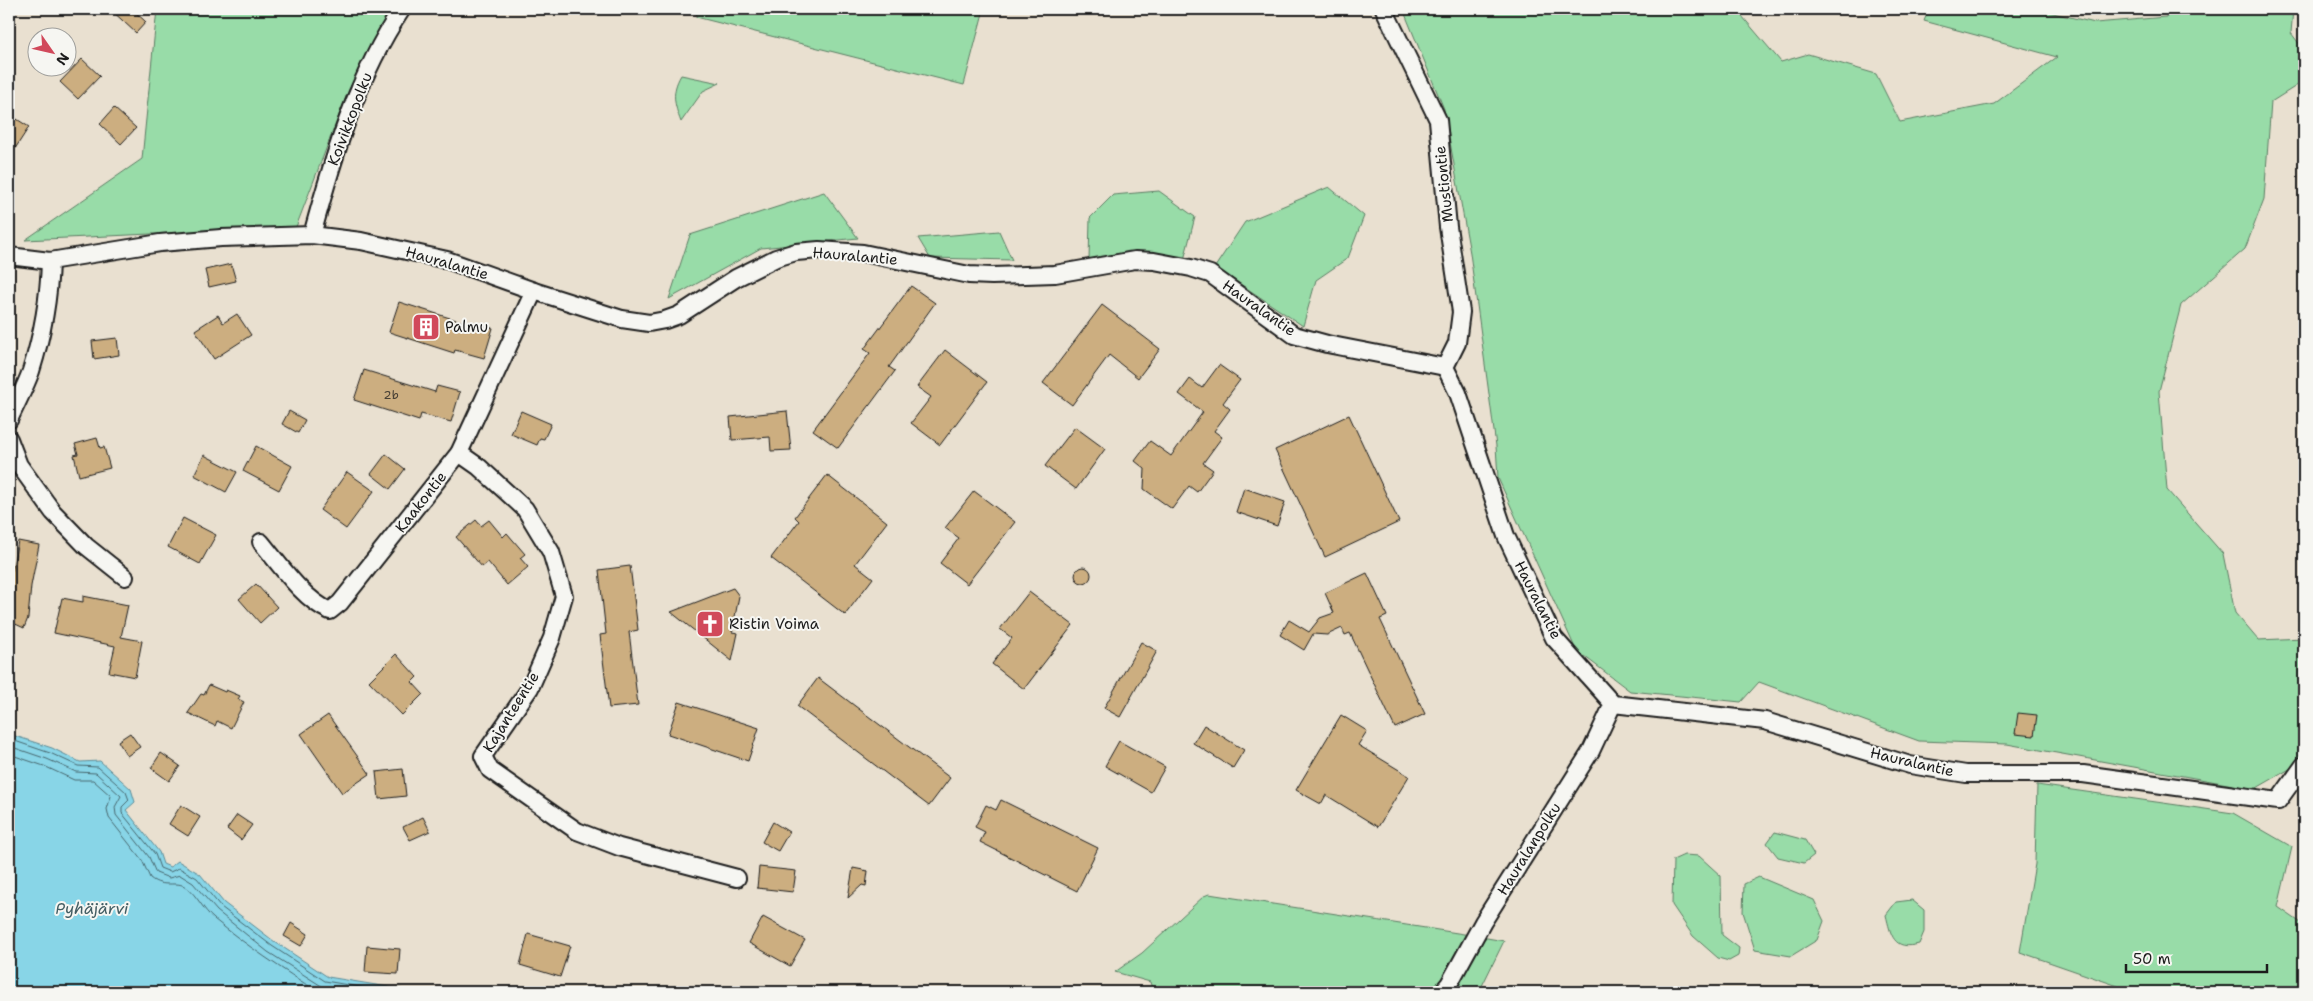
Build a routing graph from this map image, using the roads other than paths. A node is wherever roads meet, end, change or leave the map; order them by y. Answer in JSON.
{"nodes":[{"id":1,"x":402,"y":9,"type":"edge"},
{"id":2,"x":1384,"y":9,"type":"edge"},
{"id":3,"x":312,"y":235,"type":"junction"},
{"id":4,"x":9,"y":256,"type":"edge"},
{"id":5,"x":50,"y":261,"type":"junction"},
{"id":6,"x":534,"y":291,"type":"junction"},
{"id":7,"x":1445,"y":367,"type":"junction"},
{"id":8,"x":9,"y":420,"type":"edge"},
{"id":9,"x":9,"y":439,"type":"edge"},
{"id":10,"x":459,"y":453,"type":"junction"},
{"id":11,"x":261,"y":542,"type":"dead end"},
{"id":12,"x":125,"y":577,"type":"dead end"},
{"id":13,"x":1613,"y":704,"type":"junction"},
{"id":14,"x":2304,"y":765,"type":"edge"},
{"id":15,"x":737,"y":878,"type":"dead end"},
{"id":16,"x":1442,"y":992,"type":"edge"}],
"edges":[{"from":1,"to":3,"type":"street","name":"Koivikkopolku"},
{"from":2,"to":7,"type":"street","name":"Mustiontie"},
{"from":3,"to":5,"type":"street","name":"Hauralantie"},
{"from":3,"to":6,"type":"street","name":"Hauralantie"},
{"from":4,"to":5,"type":"street","name":"Hauralantie"},
{"from":5,"to":8,"type":"street"},
{"from":6,"to":7,"type":"street","name":"Hauralantie"},
{"from":6,"to":10,"type":"street","name":"Kaakontie"},
{"from":7,"to":13,"type":"street","name":"Hauralantie"},
{"from":9,"to":12,"type":"street"},
{"from":10,"to":11,"type":"street","name":"Kaakontie"},
{"from":10,"to":15,"type":"street","name":"Kajanteentie"},
{"from":13,"to":14,"type":"street","name":"Hauralantie"},
{"from":13,"to":16,"type":"street","name":"Hauralanpolku"}]}
